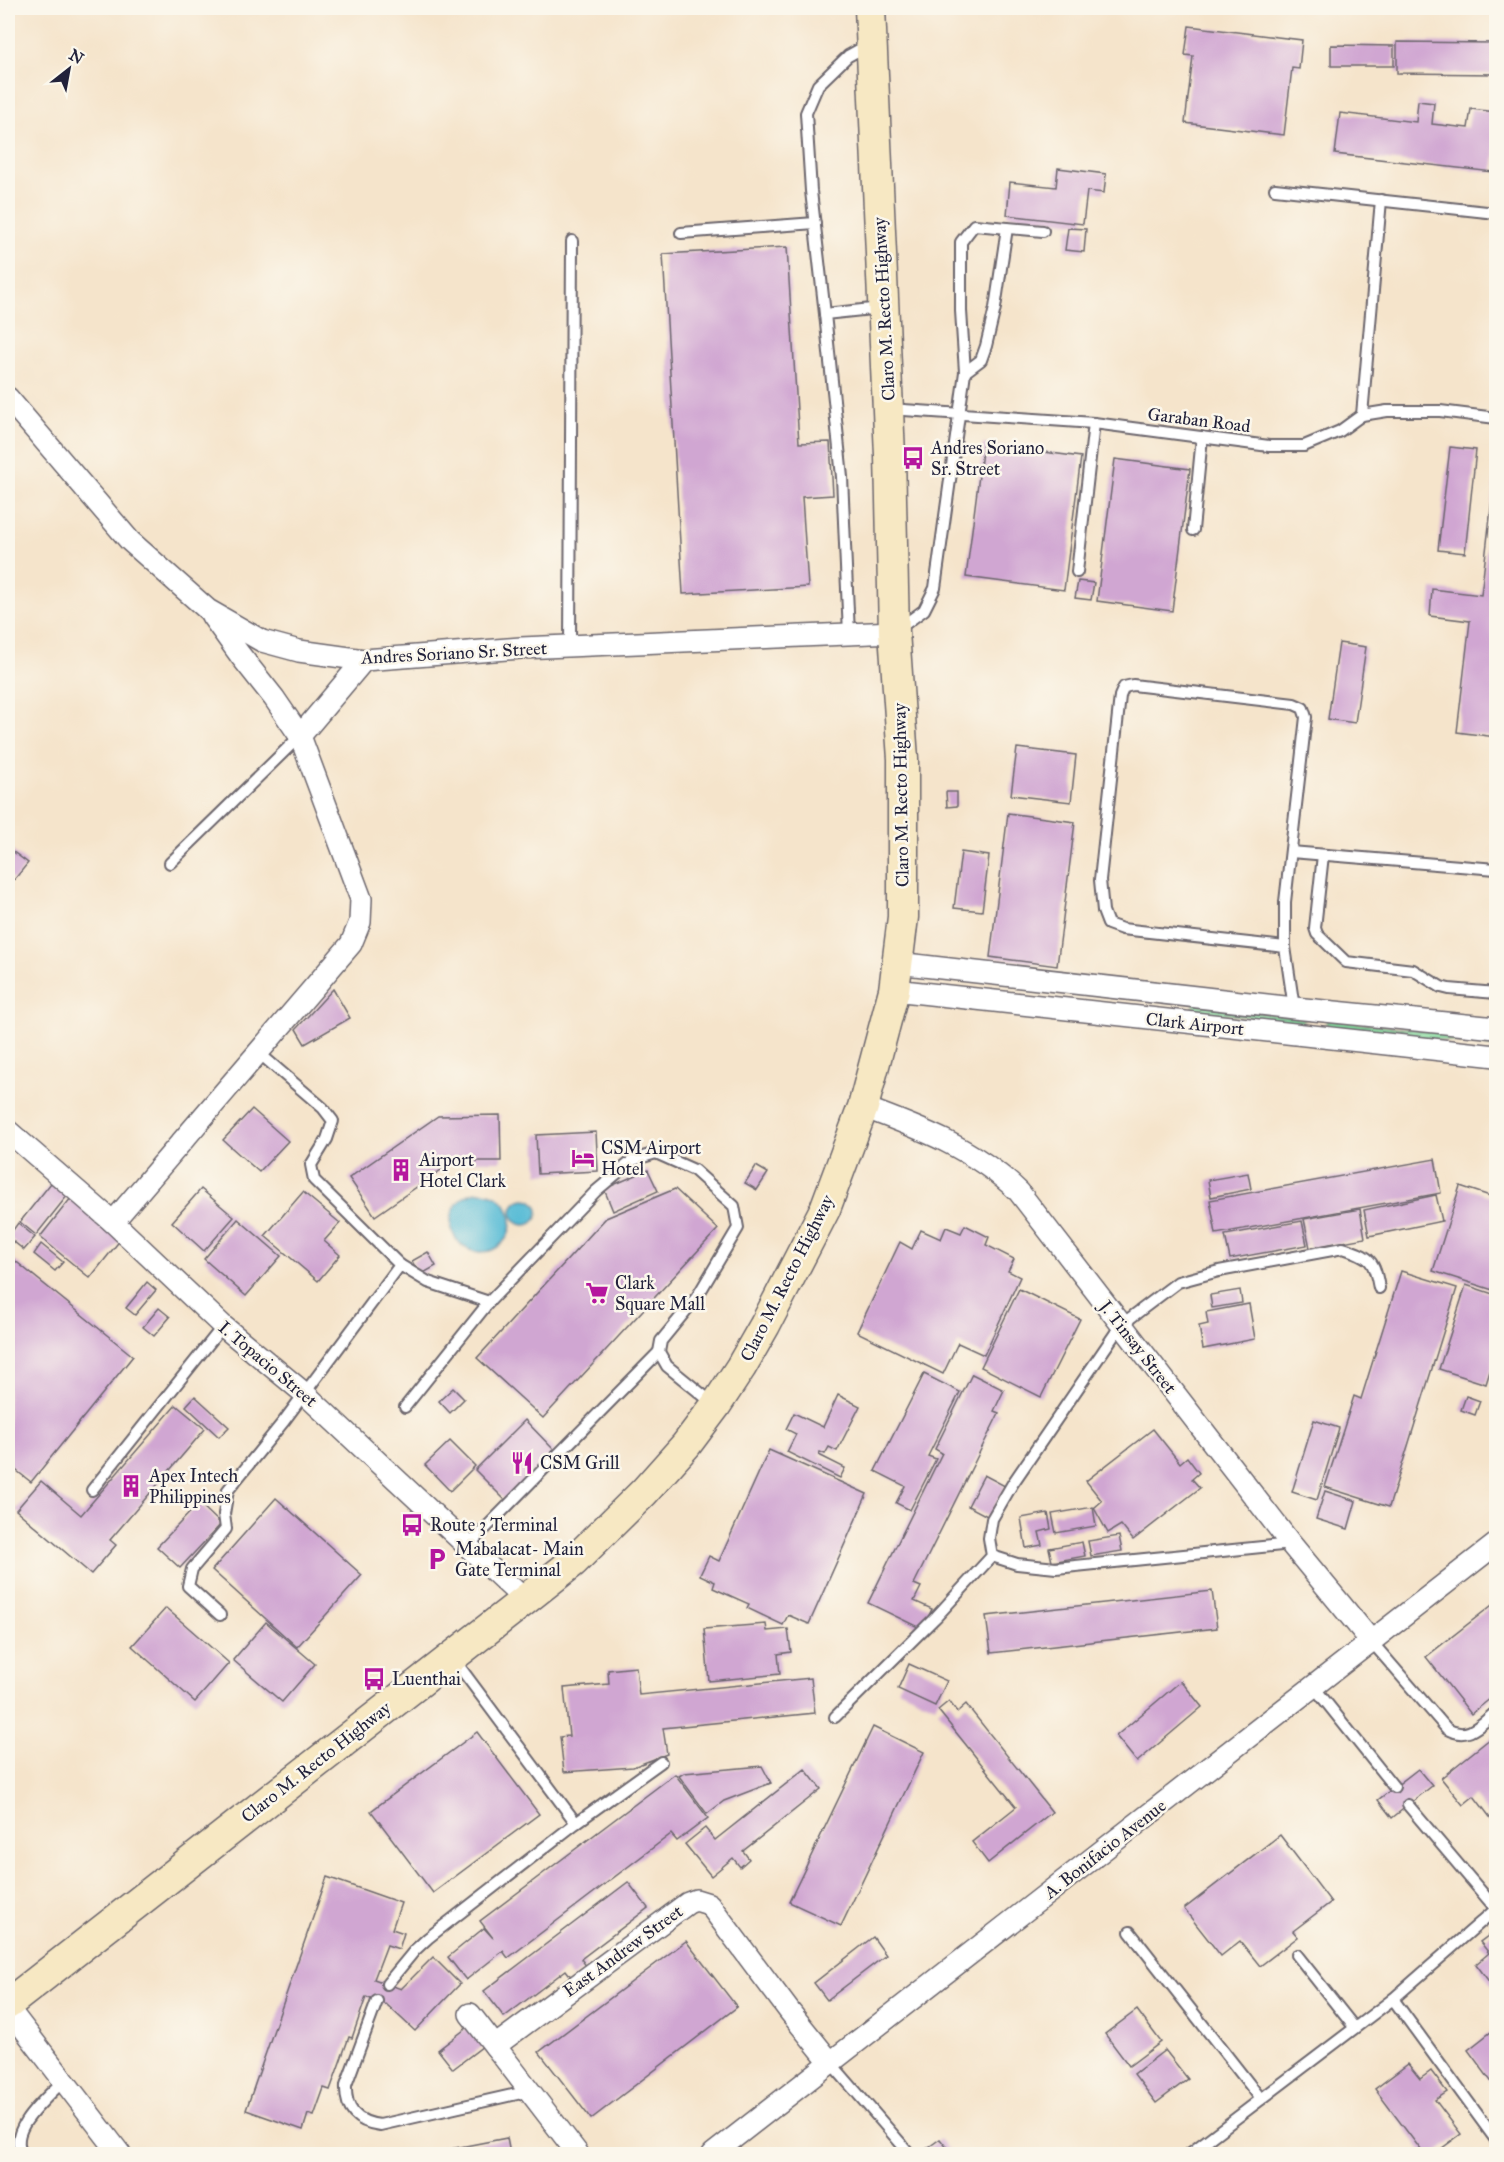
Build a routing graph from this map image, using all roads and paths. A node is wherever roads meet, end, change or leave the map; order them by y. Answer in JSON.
{"nodes":[{"id":1,"x":870,"y":8,"type":"edge"},
{"id":2,"x":872,"y":43,"type":"junction"},
{"id":3,"x":1275,"y":189,"type":"dead end"},
{"id":4,"x":1382,"y":200,"type":"junction"},
{"id":5,"x":1497,"y":213,"type":"edge"},
{"id":6,"x":815,"y":223,"type":"junction"},
{"id":7,"x":1007,"y":228,"type":"junction"},
{"id":8,"x":1043,"y":231,"type":"dead end"},
{"id":9,"x":681,"y":233,"type":"dead end"},
{"id":10,"x":572,"y":241,"type":"dead end"},
{"id":11,"x":884,"y":308,"type":"junction"},
{"id":12,"x":825,"y":314,"type":"junction"},
{"id":13,"x":965,"y":372,"type":"junction"},
{"id":14,"x":10,"y":407,"type":"edge"},
{"id":15,"x":888,"y":410,"type":"junction"},
{"id":16,"x":960,"y":413,"type":"junction"},
{"id":17,"x":1362,"y":415,"type":"junction"},
{"id":18,"x":1497,"y":418,"type":"edge"},
{"id":19,"x":1094,"y":423,"type":"junction"},
{"id":20,"x":1202,"y":437,"type":"junction"},
{"id":21,"x":1193,"y":530,"type":"dead end"},
{"id":22,"x":1077,"y":572,"type":"dead end"},
{"id":23,"x":208,"y":610,"type":"junction"},
{"id":24,"x":894,"y":632,"type":"junction"},
{"id":25,"x":849,"y":634,"type":"junction"},
{"id":26,"x":570,"y":647,"type":"junction"},
{"id":27,"x":364,"y":660,"type":"junction"},
{"id":28,"x":300,"y":736,"type":"junction"},
{"id":29,"x":1291,"y":852,"type":"junction"},
{"id":30,"x":1323,"y":855,"type":"junction"},
{"id":31,"x":170,"y":863,"type":"dead end"},
{"id":32,"x":1497,"y":869,"type":"edge"},
{"id":33,"x":1285,"y":946,"type":"junction"},
{"id":34,"x":896,"y":976,"type":"junction"},
{"id":35,"x":1497,"y":993,"type":"edge"},
{"id":36,"x":1294,"y":1008,"type":"junction"},
{"id":37,"x":1316,"y":1010,"type":"junction"},
{"id":38,"x":1497,"y":1028,"type":"edge"},
{"id":39,"x":1313,"y":1037,"type":"junction"},
{"id":40,"x":259,"y":1053,"type":"junction"},
{"id":41,"x":1497,"y":1056,"type":"edge"},
{"id":42,"x":864,"y":1107,"type":"junction"},
{"id":43,"x":8,"y":1131,"type":"edge"},
{"id":44,"x":113,"y":1222,"type":"junction"},
{"id":45,"x":400,"y":1265,"type":"junction"},
{"id":46,"x":1379,"y":1288,"type":"dead end"},
{"id":47,"x":489,"y":1302,"type":"junction"},
{"id":48,"x":1121,"y":1325,"type":"junction"},
{"id":49,"x":223,"y":1326,"type":"junction"},
{"id":50,"x":659,"y":1352,"type":"junction"},
{"id":51,"x":304,"y":1393,"type":"junction"},
{"id":52,"x":708,"y":1399,"type":"junction"},
{"id":53,"x":405,"y":1407,"type":"dead end"},
{"id":54,"x":92,"y":1490,"type":"dead end"},
{"id":55,"x":1291,"y":1544,"type":"junction"},
{"id":56,"x":1497,"y":1544,"type":"edge"},
{"id":57,"x":469,"y":1545,"type":"junction"},
{"id":58,"x":992,"y":1556,"type":"junction"},
{"id":59,"x":525,"y":1600,"type":"junction"},
{"id":60,"x":220,"y":1615,"type":"dead end"},
{"id":61,"x":1371,"y":1641,"type":"junction"},
{"id":62,"x":452,"y":1656,"type":"junction"},
{"id":63,"x":1314,"y":1687,"type":"junction"},
{"id":64,"x":1497,"y":1712,"type":"edge"},
{"id":65,"x":835,"y":1717,"type":"dead end"},
{"id":66,"x":661,"y":1762,"type":"dead end"},
{"id":67,"x":1394,"y":1787,"type":"dead end"},
{"id":68,"x":1408,"y":1805,"type":"dead end"},
{"id":69,"x":576,"y":1823,"type":"junction"},
{"id":70,"x":1497,"y":1909,"type":"edge"},
{"id":71,"x":1131,"y":1932,"type":"dead end"},
{"id":72,"x":1298,"y":1955,"type":"dead end"},
{"id":73,"x":387,"y":1984,"type":"dead end"},
{"id":74,"x":1393,"y":1999,"type":"junction"},
{"id":75,"x":377,"y":2001,"type":"dead end"},
{"id":76,"x":8,"y":2006,"type":"edge"},
{"id":77,"x":470,"y":2014,"type":"dead end"},
{"id":78,"x":1354,"y":2027,"type":"junction"},
{"id":79,"x":495,"y":2046,"type":"junction"},
{"id":80,"x":831,"y":2063,"type":"junction"},
{"id":81,"x":64,"y":2080,"type":"junction"},
{"id":82,"x":530,"y":2091,"type":"junction"},
{"id":83,"x":1261,"y":2099,"type":"junction"},
{"id":84,"x":1497,"y":2140,"type":"edge"},
{"id":85,"x":23,"y":2154,"type":"edge"},
{"id":86,"x":120,"y":2154,"type":"edge"},
{"id":87,"x":578,"y":2154,"type":"edge"},
{"id":88,"x":713,"y":2154,"type":"edge"},
{"id":89,"x":910,"y":2154,"type":"edge"},
{"id":90,"x":1189,"y":2154,"type":"edge"}],
"edges":[{"from":1,"to":2,"type":"main road","name":"Claro M. Recto Highway"},
{"from":2,"to":6,"type":"lane"},
{"from":2,"to":11,"type":"main road","name":"Claro M. Recto Highway"},
{"from":3,"to":4,"type":"lane"},
{"from":4,"to":5,"type":"lane"},
{"from":4,"to":17,"type":"lane"},
{"from":6,"to":9,"type":"lane"},
{"from":6,"to":12,"type":"lane"},
{"from":7,"to":8,"type":"lane"},
{"from":7,"to":13,"type":"lane"},
{"from":7,"to":13,"type":"lane"},
{"from":10,"to":26,"type":"lane"},
{"from":11,"to":12,"type":"lane"},
{"from":11,"to":15,"type":"main road","name":"Claro M. Recto Highway"},
{"from":12,"to":25,"type":"lane"},
{"from":13,"to":16,"type":"lane"},
{"from":14,"to":23,"type":"street","name":"Andres Soriano Sr. Street"},
{"from":15,"to":16,"type":"lane","name":"Garaban Road"},
{"from":15,"to":24,"type":"main road","name":"Claro M. Recto Highway"},
{"from":16,"to":19,"type":"lane","name":"Garaban Road"},
{"from":16,"to":24,"type":"lane"},
{"from":17,"to":18,"type":"lane","name":"Garaban Road"},
{"from":17,"to":20,"type":"lane","name":"Garaban Road"},
{"from":19,"to":20,"type":"lane","name":"Garaban Road"},
{"from":19,"to":22,"type":"lane"},
{"from":20,"to":21,"type":"lane"},
{"from":23,"to":27,"type":"street","name":"Andres Soriano Sr. Street"},
{"from":23,"to":28,"type":"street"},
{"from":24,"to":25,"type":"street","name":"Andres Soriano Sr. Street"},
{"from":24,"to":34,"type":"main road","name":"Claro M. Recto Highway"},
{"from":25,"to":26,"type":"street","name":"Andres Soriano Sr. Street"},
{"from":26,"to":27,"type":"street","name":"Andres Soriano Sr. Street"},
{"from":27,"to":28,"type":"street"},
{"from":28,"to":31,"type":"lane"},
{"from":28,"to":40,"type":"street"},
{"from":29,"to":30,"type":"lane"},
{"from":29,"to":33,"type":"lane"},
{"from":29,"to":33,"type":"lane"},
{"from":30,"to":32,"type":"lane"},
{"from":30,"to":35,"type":"lane"},
{"from":33,"to":36,"type":"lane"},
{"from":34,"to":36,"type":"street","name":"Clark Airport"},
{"from":34,"to":39,"type":"street","name":"Clark Airport"},
{"from":34,"to":42,"type":"main road","name":"Claro M. Recto Highway"},
{"from":36,"to":37,"type":"street","name":"Clark Airport"},
{"from":37,"to":38,"type":"street","name":"Clark Airport"},
{"from":37,"to":39,"type":"street"},
{"from":39,"to":41,"type":"street","name":"Clark Airport"},
{"from":40,"to":44,"type":"street"},
{"from":40,"to":45,"type":"lane"},
{"from":42,"to":48,"type":"street","name":"J. Tinsay Street"},
{"from":42,"to":52,"type":"main road","name":"Claro M. Recto Highway"},
{"from":43,"to":44,"type":"street","name":"I. Topacio Street"},
{"from":44,"to":49,"type":"street","name":"I. Topacio Street"},
{"from":45,"to":47,"type":"lane"},
{"from":45,"to":51,"type":"lane"},
{"from":46,"to":48,"type":"lane"},
{"from":47,"to":50,"type":"lane"},
{"from":47,"to":53,"type":"lane"},
{"from":48,"to":55,"type":"street","name":"J. Tinsay Street"},
{"from":48,"to":58,"type":"lane"},
{"from":49,"to":51,"type":"street","name":"I. Topacio Street"},
{"from":49,"to":54,"type":"lane"},
{"from":50,"to":52,"type":"lane"},
{"from":50,"to":57,"type":"lane"},
{"from":51,"to":57,"type":"street","name":"I. Topacio Street"},
{"from":51,"to":60,"type":"lane"},
{"from":52,"to":59,"type":"main road","name":"Claro M. Recto Highway"},
{"from":55,"to":58,"type":"lane"},
{"from":55,"to":61,"type":"street","name":"J. Tinsay Street"},
{"from":56,"to":61,"type":"street","name":"A. Bonifacio Avenue"},
{"from":57,"to":59,"type":"street","name":"I. Topacio Street"},
{"from":58,"to":65,"type":"lane"},
{"from":59,"to":62,"type":"main road","name":"Claro M. Recto Highway"},
{"from":61,"to":63,"type":"street","name":"A. Bonifacio Avenue"},
{"from":61,"to":64,"type":"lane"},
{"from":62,"to":69,"type":"lane"},
{"from":62,"to":76,"type":"main road","name":"Claro M. Recto Highway"},
{"from":63,"to":67,"type":"lane"},
{"from":63,"to":80,"type":"street","name":"A. Bonifacio Avenue"},
{"from":66,"to":69,"type":"lane"},
{"from":68,"to":70,"type":"lane"},
{"from":69,"to":73,"type":"lane"},
{"from":70,"to":74,"type":"lane"},
{"from":71,"to":83,"type":"lane"},
{"from":72,"to":78,"type":"lane"},
{"from":74,"to":78,"type":"lane"},
{"from":74,"to":84,"type":"lane"},
{"from":75,"to":82,"type":"lane"},
{"from":76,"to":81,"type":"street"},
{"from":77,"to":79,"type":"street"},
{"from":78,"to":83,"type":"lane"},
{"from":79,"to":80,"type":"street","name":"East Andrew Street"},
{"from":79,"to":82,"type":"street"},
{"from":80,"to":88,"type":"street","name":"A. Bonifacio Avenue"},
{"from":80,"to":89,"type":"lane"},
{"from":81,"to":85,"type":"lane"},
{"from":81,"to":86,"type":"street"},
{"from":82,"to":87,"type":"street"},
{"from":83,"to":90,"type":"lane"}]}
